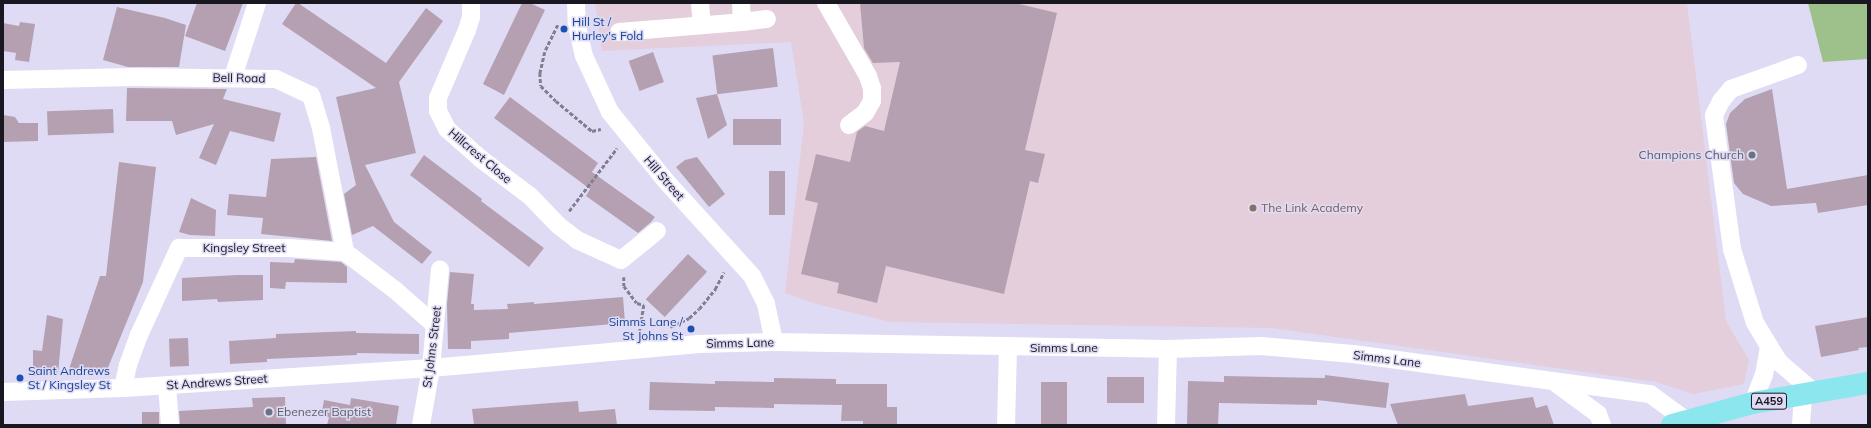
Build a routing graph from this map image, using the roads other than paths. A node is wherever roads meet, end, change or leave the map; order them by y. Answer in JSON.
{"nodes":[{"id":1,"x":257,"y":3,"type":"edge"},
{"id":2,"x":471,"y":3,"type":"edge"},
{"id":3,"x":576,"y":3,"type":"edge"},
{"id":4,"x":700,"y":3,"type":"edge"},
{"id":5,"x":741,"y":3,"type":"edge"},
{"id":6,"x":826,"y":3,"type":"edge"},
{"id":7,"x":767,"y":20,"type":"dead end"},
{"id":8,"x":742,"y":22,"type":"junction"},
{"id":9,"x":702,"y":25,"type":"junction"},
{"id":10,"x":619,"y":32,"type":"dead end"},
{"id":11,"x":1798,"y":65,"type":"dead end"},
{"id":12,"x":233,"y":77,"type":"junction"},
{"id":13,"x":3,"y":80,"type":"edge"},
{"id":14,"x":849,"y":125,"type":"dead end"},
{"id":15,"x":657,"y":231,"type":"dead end"},
{"id":16,"x":345,"y":252,"type":"junction"},
{"id":17,"x":440,"y":269,"type":"dead end"},
{"id":18,"x":435,"y":325,"type":"junction"},
{"id":19,"x":774,"y":342,"type":"junction"},
{"id":20,"x":1769,"y":346,"type":"junction"},
{"id":21,"x":1008,"y":348,"type":"junction"},
{"id":22,"x":1168,"y":349,"type":"junction"},
{"id":23,"x":431,"y":368,"type":"junction"},
{"id":24,"x":1554,"y":383,"type":"junction"},
{"id":25,"x":1868,"y":383,"type":"edge"},
{"id":26,"x":167,"y":386,"type":"junction"},
{"id":27,"x":123,"y":388,"type":"junction"},
{"id":28,"x":3,"y":392,"type":"edge"},
{"id":29,"x":1809,"y":395,"type":"junction"},
{"id":30,"x":1753,"y":404,"type":"junction"},
{"id":31,"x":1679,"y":423,"type":"edge"},
{"id":32,"x":170,"y":425,"type":"edge"},
{"id":33,"x":421,"y":425,"type":"edge"},
{"id":34,"x":1006,"y":425,"type":"edge"},
{"id":35,"x":1166,"y":425,"type":"edge"},
{"id":36,"x":1602,"y":425,"type":"edge"},
{"id":37,"x":1801,"y":425,"type":"edge"}],
"edges":[{"from":1,"to":12,"type":"street"},
{"from":2,"to":15,"type":"street","name":"Hillcrest Close"},
{"from":3,"to":19,"type":"street","name":"Hill Street"},
{"from":4,"to":9,"type":"street"},
{"from":5,"to":8,"type":"street"},
{"from":6,"to":14,"type":"street"},
{"from":7,"to":8,"type":"street"},
{"from":8,"to":9,"type":"street"},
{"from":9,"to":10,"type":"street"},
{"from":11,"to":20,"type":"street"},
{"from":12,"to":13,"type":"street","name":"Bell Road"},
{"from":12,"to":16,"type":"street","name":"Bell Road"},
{"from":16,"to":18,"type":"street"},
{"from":16,"to":27,"type":"street","name":"Kingsley Street"},
{"from":17,"to":18,"type":"street","name":"St Johns Street"},
{"from":18,"to":23,"type":"street","name":"St Johns Street"},
{"from":19,"to":21,"type":"street","name":"Simms Lane"},
{"from":19,"to":23,"type":"street","name":"Simms Lane"},
{"from":20,"to":29,"type":"street"},
{"from":20,"to":30,"type":"street"},
{"from":21,"to":22,"type":"street","name":"Simms Lane"},
{"from":21,"to":34,"type":"street"},
{"from":22,"to":24,"type":"street","name":"Simms Lane"},
{"from":22,"to":35,"type":"street"},
{"from":23,"to":26,"type":"street","name":"St Andrews Street"},
{"from":23,"to":33,"type":"street","name":"St Johns Street"},
{"from":24,"to":31,"type":"street","name":"Simms Lane"},
{"from":24,"to":36,"type":"street"},
{"from":25,"to":29,"type":"main road","number":"A459"},
{"from":26,"to":27,"type":"street","name":"St Andrews Street"},
{"from":26,"to":32,"type":"street"},
{"from":27,"to":28,"type":"street","name":"St Andrews Street"},
{"from":29,"to":30,"type":"main road","number":"A459"},
{"from":29,"to":37,"type":"street"},
{"from":30,"to":31,"type":"main road","number":"A459"}]}
